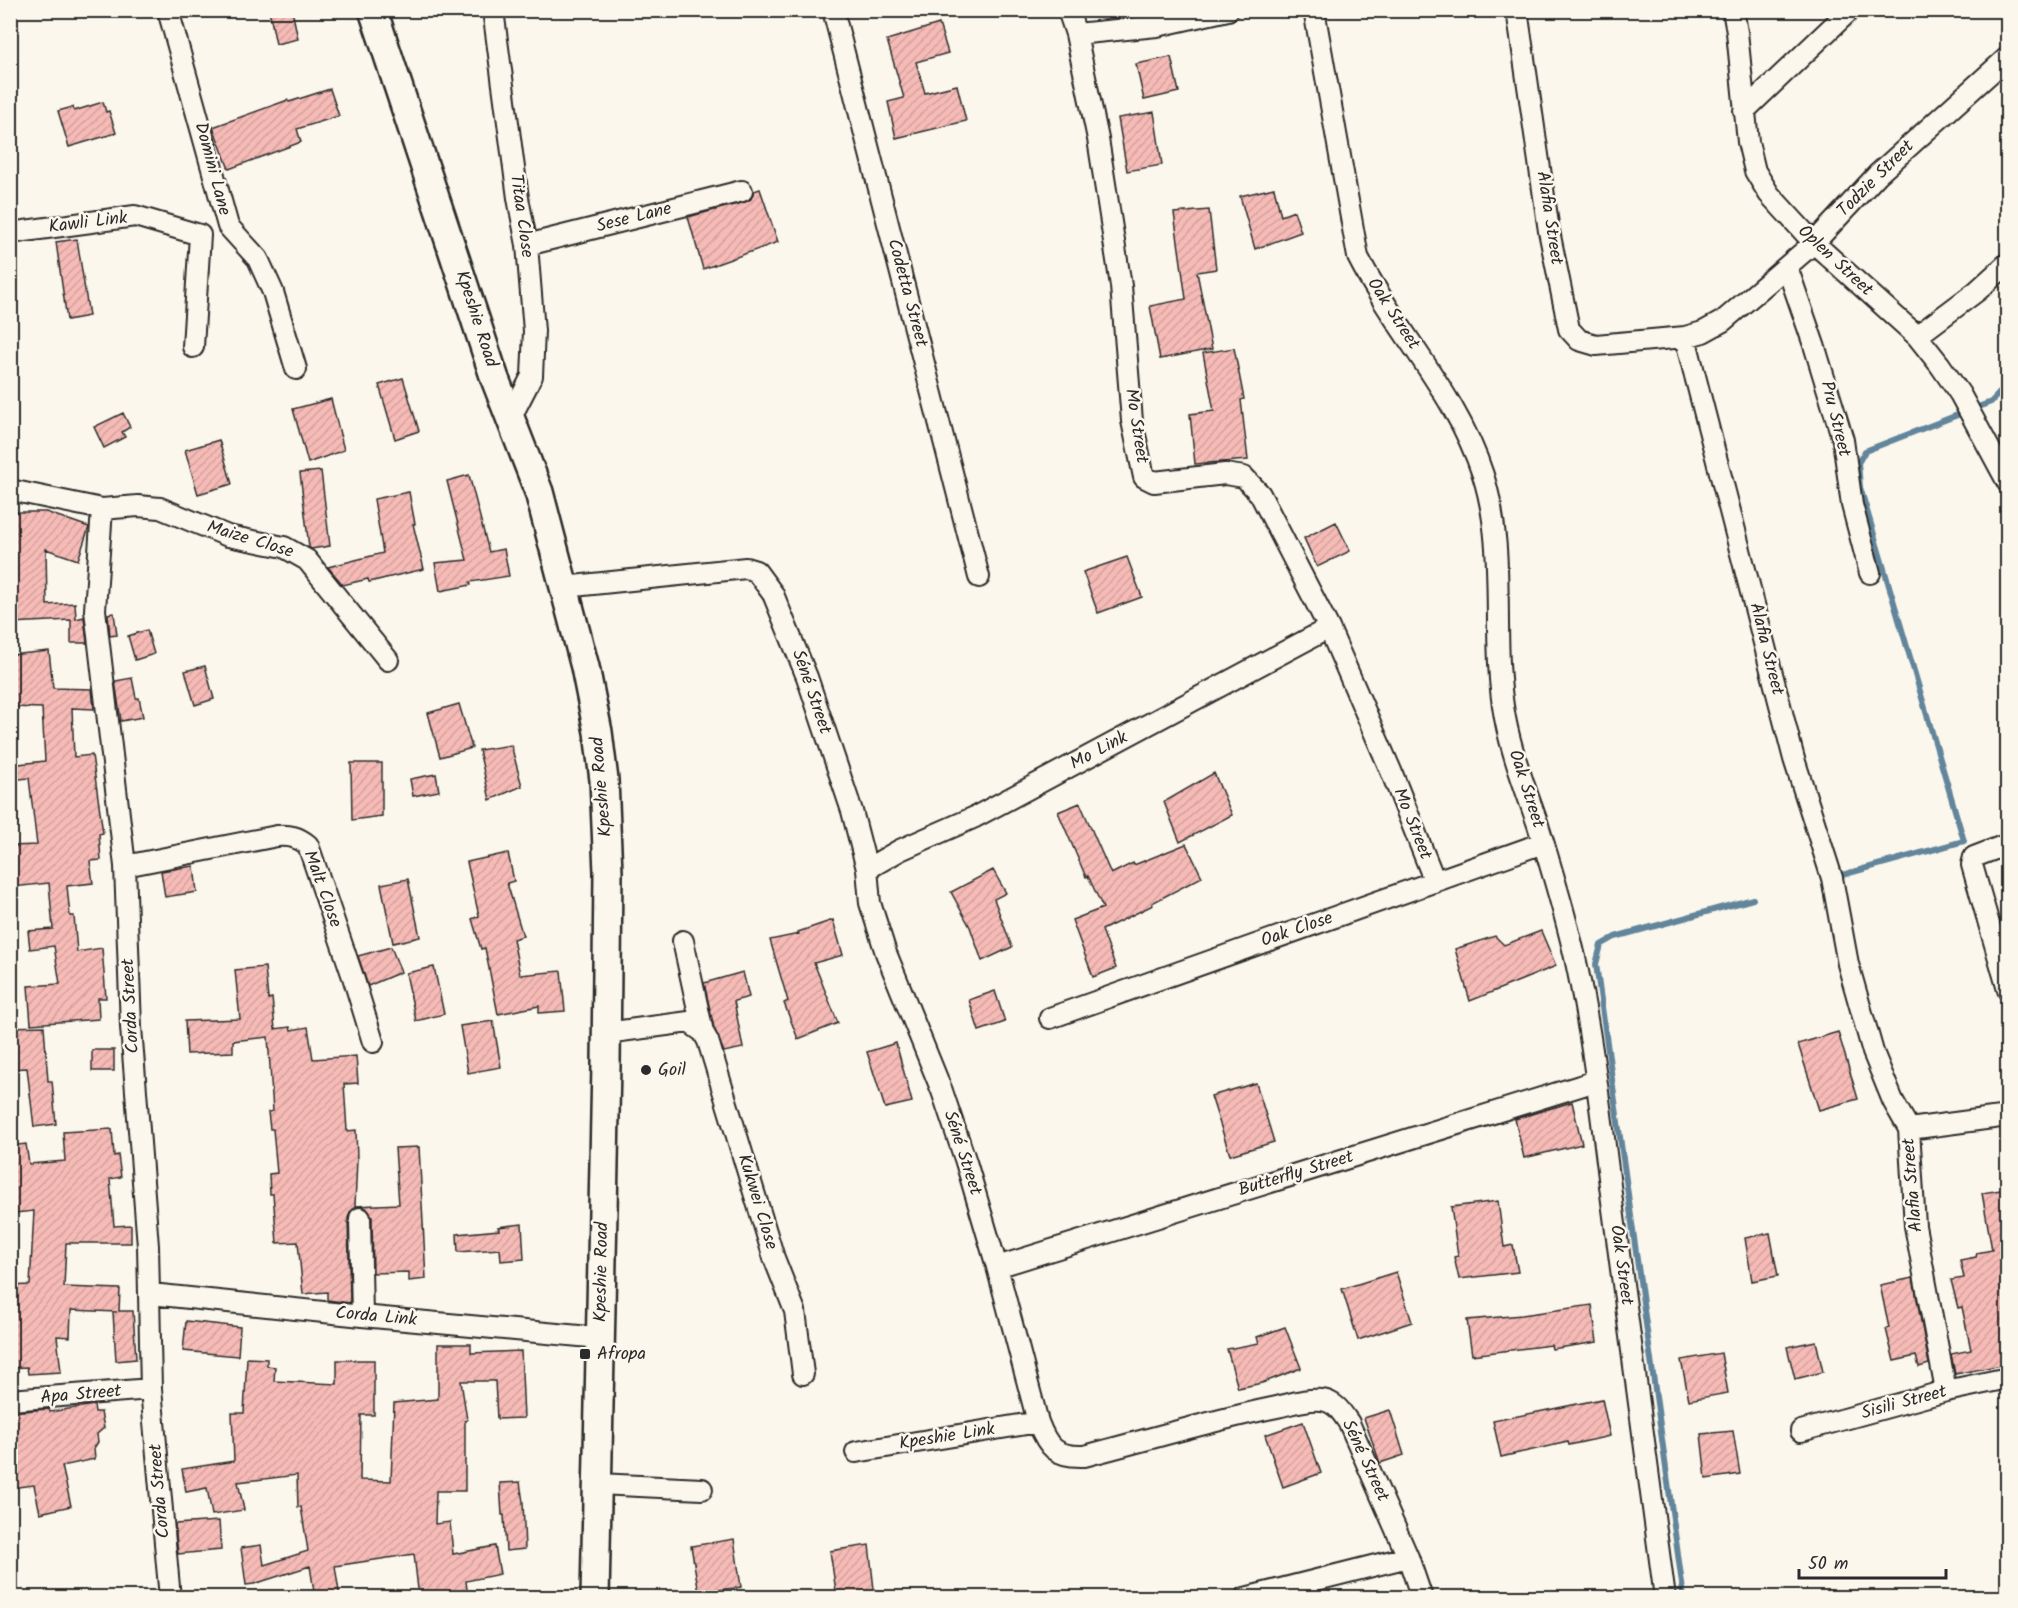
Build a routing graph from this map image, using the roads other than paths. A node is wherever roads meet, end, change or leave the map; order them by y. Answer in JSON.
{"nodes":[{"id":1,"x":168,"y":10,"type":"edge"},
{"id":2,"x":373,"y":10,"type":"edge"},
{"id":3,"x":493,"y":10,"type":"edge"},
{"id":4,"x":833,"y":10,"type":"edge"},
{"id":5,"x":1068,"y":10,"type":"edge"},
{"id":6,"x":1228,"y":10,"type":"edge"},
{"id":7,"x":1314,"y":10,"type":"edge"},
{"id":8,"x":1517,"y":10,"type":"edge"},
{"id":9,"x":1732,"y":10,"type":"edge"},
{"id":10,"x":1850,"y":10,"type":"edge"},
{"id":11,"x":1076,"y":34,"type":"junction"},
{"id":12,"x":2007,"y":57,"type":"edge"},
{"id":13,"x":1744,"y":111,"type":"junction"},
{"id":14,"x":742,"y":191,"type":"dead end"},
{"id":15,"x":228,"y":226,"type":"junction"},
{"id":16,"x":10,"y":233,"type":"edge"},
{"id":17,"x":200,"y":235,"type":"junction"},
{"id":18,"x":1814,"y":243,"type":"junction"},
{"id":19,"x":527,"y":245,"type":"junction"},
{"id":20,"x":2007,"y":263,"type":"edge"},
{"id":21,"x":1787,"y":267,"type":"junction"},
{"id":22,"x":1917,"y":336,"type":"junction"},
{"id":23,"x":1685,"y":337,"type":"junction"},
{"id":24,"x":193,"y":348,"type":"dead end"},
{"id":25,"x":296,"y":369,"type":"dead end"},
{"id":26,"x":511,"y":417,"type":"junction"},
{"id":27,"x":2007,"y":483,"type":"edge"},
{"id":28,"x":10,"y":490,"type":"edge"},
{"id":29,"x":102,"y":509,"type":"junction"},
{"id":30,"x":1870,"y":573,"type":"dead end"},
{"id":31,"x":979,"y":577,"type":"dead end"},
{"id":32,"x":564,"y":587,"type":"junction"},
{"id":33,"x":1329,"y":628,"type":"junction"},
{"id":34,"x":388,"y":660,"type":"dead end"},
{"id":35,"x":1543,"y":843,"type":"junction"},
{"id":36,"x":2007,"y":844,"type":"edge"},
{"id":37,"x":125,"y":866,"type":"junction"},
{"id":38,"x":867,"y":869,"type":"junction"},
{"id":39,"x":1435,"y":882,"type":"junction"},
{"id":40,"x":683,"y":941,"type":"dead end"},
{"id":41,"x":2007,"y":990,"type":"edge"},
{"id":42,"x":1050,"y":1018,"type":"dead end"},
{"id":43,"x":703,"y":1032,"type":"junction"},
{"id":44,"x":606,"y":1033,"type":"junction"},
{"id":45,"x":373,"y":1042,"type":"dead end"},
{"id":46,"x":1596,"y":1081,"type":"junction"},
{"id":47,"x":2007,"y":1116,"type":"edge"},
{"id":48,"x":1909,"y":1129,"type":"junction"},
{"id":49,"x":360,"y":1218,"type":"dead end"},
{"id":50,"x":997,"y":1267,"type":"junction"},
{"id":51,"x":151,"y":1294,"type":"junction"},
{"id":52,"x":362,"y":1316,"type":"junction"},
{"id":53,"x":601,"y":1338,"type":"junction"},
{"id":54,"x":803,"y":1374,"type":"dead end"},
{"id":55,"x":2007,"y":1378,"type":"edge"},
{"id":56,"x":152,"y":1389,"type":"junction"},
{"id":57,"x":1946,"y":1391,"type":"junction"},
{"id":58,"x":10,"y":1400,"type":"edge"},
{"id":59,"x":1038,"y":1422,"type":"junction"},
{"id":60,"x":1801,"y":1431,"type":"dead end"},
{"id":61,"x":856,"y":1452,"type":"dead end"},
{"id":62,"x":598,"y":1484,"type":"junction"},
{"id":63,"x":702,"y":1489,"type":"dead end"},
{"id":64,"x":1408,"y":1557,"type":"junction"},
{"id":65,"x":170,"y":1598,"type":"edge"},
{"id":66,"x":595,"y":1598,"type":"edge"},
{"id":67,"x":1245,"y":1598,"type":"edge"},
{"id":68,"x":1422,"y":1598,"type":"edge"},
{"id":69,"x":1665,"y":1598,"type":"edge"}],
"edges":[{"from":1,"to":15,"type":"street","name":"Domini Lane"},
{"from":2,"to":26,"type":"street","name":"Kpeshie Road"},
{"from":3,"to":19,"type":"street","name":"Titaa Close"},
{"from":4,"to":31,"type":"street","name":"Codetta Street"},
{"from":5,"to":11,"type":"street","name":"Mo Street"},
{"from":6,"to":11,"type":"street"},
{"from":7,"to":35,"type":"street","name":"Oak Street"},
{"from":8,"to":23,"type":"street","name":"Alafia Street"},
{"from":9,"to":13,"type":"street","name":"Oplen Street"},
{"from":10,"to":13,"type":"street"},
{"from":11,"to":33,"type":"street","name":"Mo Street"},
{"from":12,"to":18,"type":"street","name":"Todzie Street"},
{"from":13,"to":18,"type":"street","name":"Oplen Street"},
{"from":14,"to":19,"type":"street","name":"Sese Lane"},
{"from":15,"to":17,"type":"street","name":"Domini Lane"},
{"from":15,"to":25,"type":"street"},
{"from":16,"to":17,"type":"street","name":"Kawli Link"},
{"from":17,"to":24,"type":"street","name":"Domini Lane"},
{"from":18,"to":21,"type":"street","name":"Todzie Street"},
{"from":18,"to":22,"type":"street","name":"Oplen Street"},
{"from":19,"to":26,"type":"street","name":"Titaa Close"},
{"from":20,"to":22,"type":"street"},
{"from":21,"to":23,"type":"street","name":"Todzie Street"},
{"from":21,"to":30,"type":"street","name":"Pru Street"},
{"from":22,"to":27,"type":"street","name":"Oplen Street"},
{"from":23,"to":48,"type":"street","name":"Alafia Street"},
{"from":26,"to":32,"type":"street","name":"Kpeshie Road"},
{"from":28,"to":29,"type":"street"},
{"from":29,"to":34,"type":"street","name":"Maize Close"},
{"from":29,"to":37,"type":"street","name":"Corda Street"},
{"from":32,"to":38,"type":"street","name":"Séné Street"},
{"from":32,"to":44,"type":"street","name":"Kpeshie Road"},
{"from":33,"to":38,"type":"street","name":"Mo Link"},
{"from":33,"to":39,"type":"street","name":"Mo Street"},
{"from":35,"to":39,"type":"street","name":"Oak Close"},
{"from":35,"to":46,"type":"street","name":"Oak Street"},
{"from":36,"to":41,"type":"street"},
{"from":37,"to":45,"type":"street","name":"Malt Close"},
{"from":37,"to":51,"type":"street","name":"Corda Street"},
{"from":38,"to":50,"type":"street","name":"Séné Street"},
{"from":39,"to":42,"type":"street","name":"Oak Close"},
{"from":40,"to":43,"type":"street","name":"Kukwei Close"},
{"from":43,"to":44,"type":"street"},
{"from":43,"to":54,"type":"street","name":"Kukwei Close"},
{"from":44,"to":53,"type":"street","name":"Kpeshie Road"},
{"from":46,"to":50,"type":"street","name":"Butterfly Street"},
{"from":46,"to":69,"type":"street","name":"Oak Street"},
{"from":47,"to":48,"type":"street"},
{"from":48,"to":57,"type":"street","name":"Alafia Street"},
{"from":49,"to":52,"type":"street"},
{"from":50,"to":59,"type":"street","name":"Séné Street"},
{"from":51,"to":52,"type":"street","name":"Corda Link"},
{"from":51,"to":56,"type":"street","name":"Corda Street"},
{"from":52,"to":53,"type":"street","name":"Corda Link"},
{"from":53,"to":62,"type":"street","name":"Kpeshie Road"},
{"from":55,"to":57,"type":"street","name":"Sisili Street"},
{"from":56,"to":58,"type":"street","name":"Apa Street"},
{"from":56,"to":65,"type":"street","name":"Corda Street"},
{"from":57,"to":60,"type":"street","name":"Sisili Street"},
{"from":59,"to":61,"type":"street","name":"Kpeshie Link"},
{"from":59,"to":64,"type":"street","name":"Séné Street"},
{"from":62,"to":63,"type":"street"},
{"from":62,"to":66,"type":"street","name":"Kpeshie Road"},
{"from":64,"to":67,"type":"street"},
{"from":64,"to":68,"type":"street","name":"Séné Street"}]}
